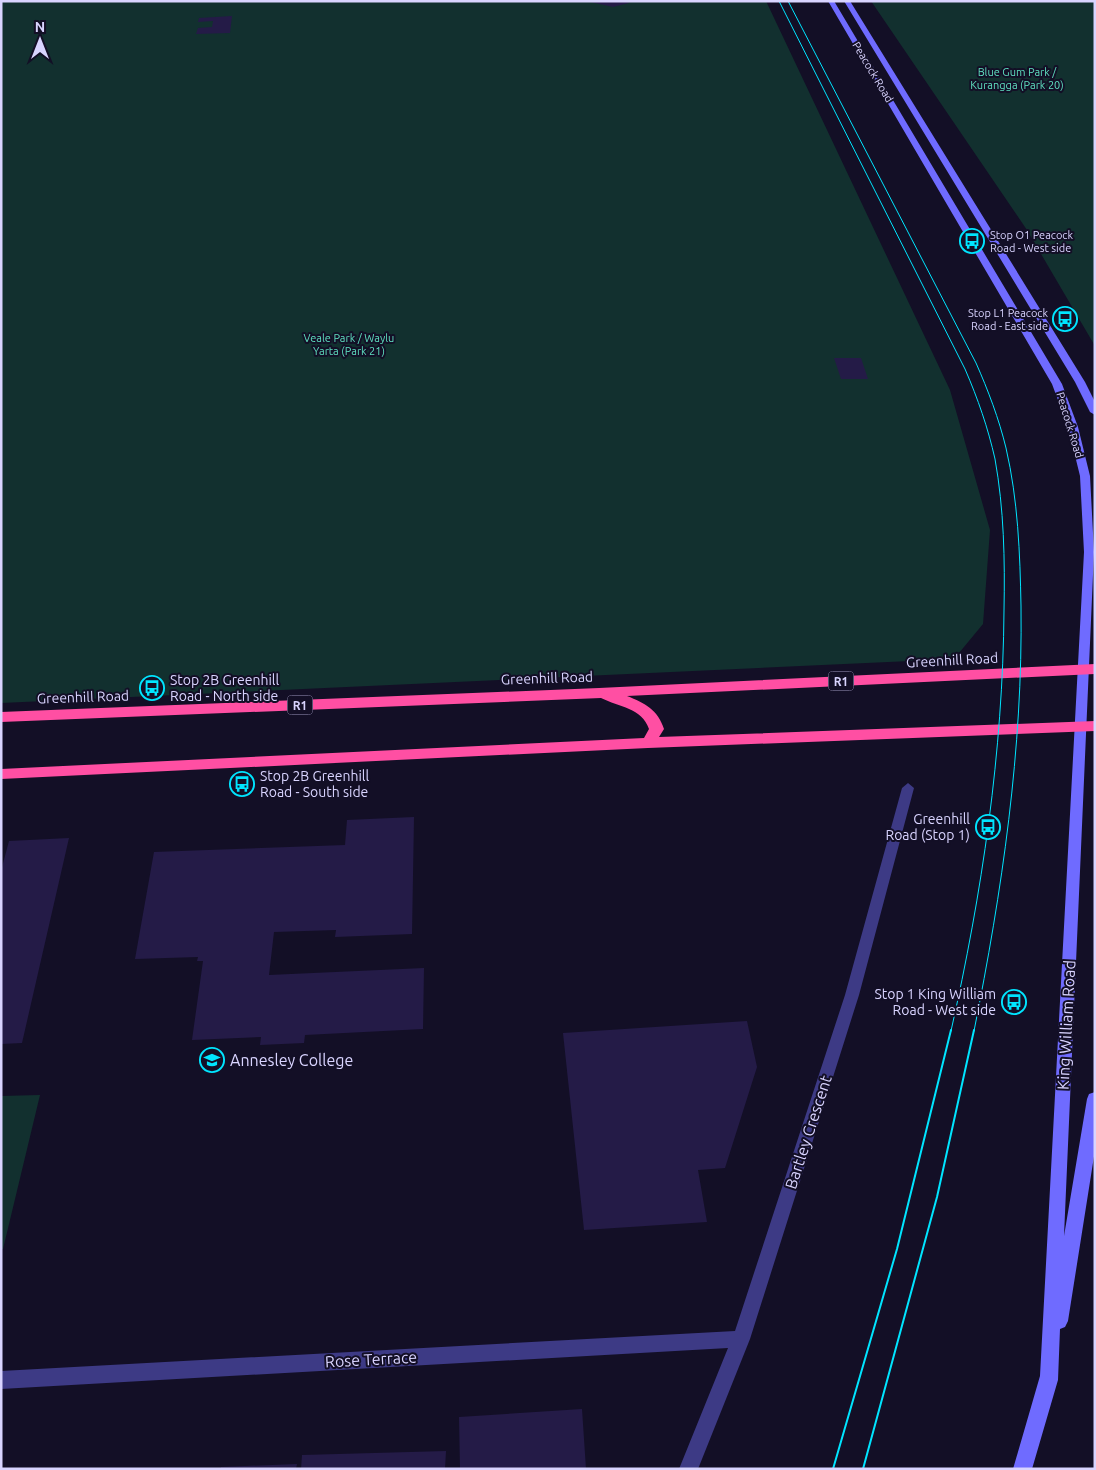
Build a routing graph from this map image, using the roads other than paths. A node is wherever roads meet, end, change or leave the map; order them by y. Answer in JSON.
{"nodes":[{"id":1,"x":832,"y":1,"type":"edge"},
{"id":2,"x":847,"y":1,"type":"edge"},
{"id":3,"x":865,"y":57,"type":"junction"},
{"id":4,"x":882,"y":57,"type":"junction"},
{"id":5,"x":1095,"y":412,"type":"edge"},
{"id":6,"x":1089,"y":669,"type":"edge"},
{"id":7,"x":599,"y":692,"type":"junction"},
{"id":8,"x":1,"y":717,"type":"edge"},
{"id":9,"x":1088,"y":726,"type":"edge"},
{"id":10,"x":648,"y":743,"type":"junction"},
{"id":11,"x":1,"y":774,"type":"edge"},
{"id":12,"x":908,"y":788,"type":"dead end"},
{"id":13,"x":1095,"y":1099,"type":"edge"},
{"id":14,"x":741,"y":1340,"type":"junction"},
{"id":15,"x":1,"y":1380,"type":"edge"},
{"id":16,"x":1049,"y":1380,"type":"junction"},
{"id":17,"x":688,"y":1469,"type":"edge"},
{"id":18,"x":1022,"y":1469,"type":"edge"}],
"edges":[{"from":1,"to":3,"type":"main road","name":"Peacock Road"},
{"from":2,"to":4,"type":"main road","name":"Peacock Road"},
{"from":3,"to":4,"type":"main road"},
{"from":3,"to":6,"type":"main road","name":"Peacock Road"},
{"from":4,"to":5,"type":"main road","name":"Peacock Road"},
{"from":6,"to":7,"type":"highway","name":"Greenhill Road","number":"R1"},
{"from":6,"to":9,"type":"main road","name":"King William Road"},
{"from":7,"to":8,"type":"highway","name":"Greenhill Road","number":"R1"},
{"from":7,"to":10,"type":"highway"},
{"from":9,"to":10,"type":"highway"},
{"from":9,"to":16,"type":"main road","name":"King William Road"},
{"from":10,"to":11,"type":"highway"},
{"from":12,"to":14,"type":"street","name":"Bartley Crescent"},
{"from":13,"to":16,"type":"main road","name":"King William Road"},
{"from":14,"to":15,"type":"street","name":"Rose Terrace"},
{"from":14,"to":17,"type":"street","name":"Bartley Crescent"},
{"from":16,"to":18,"type":"main road","name":"King William Road"}]}
